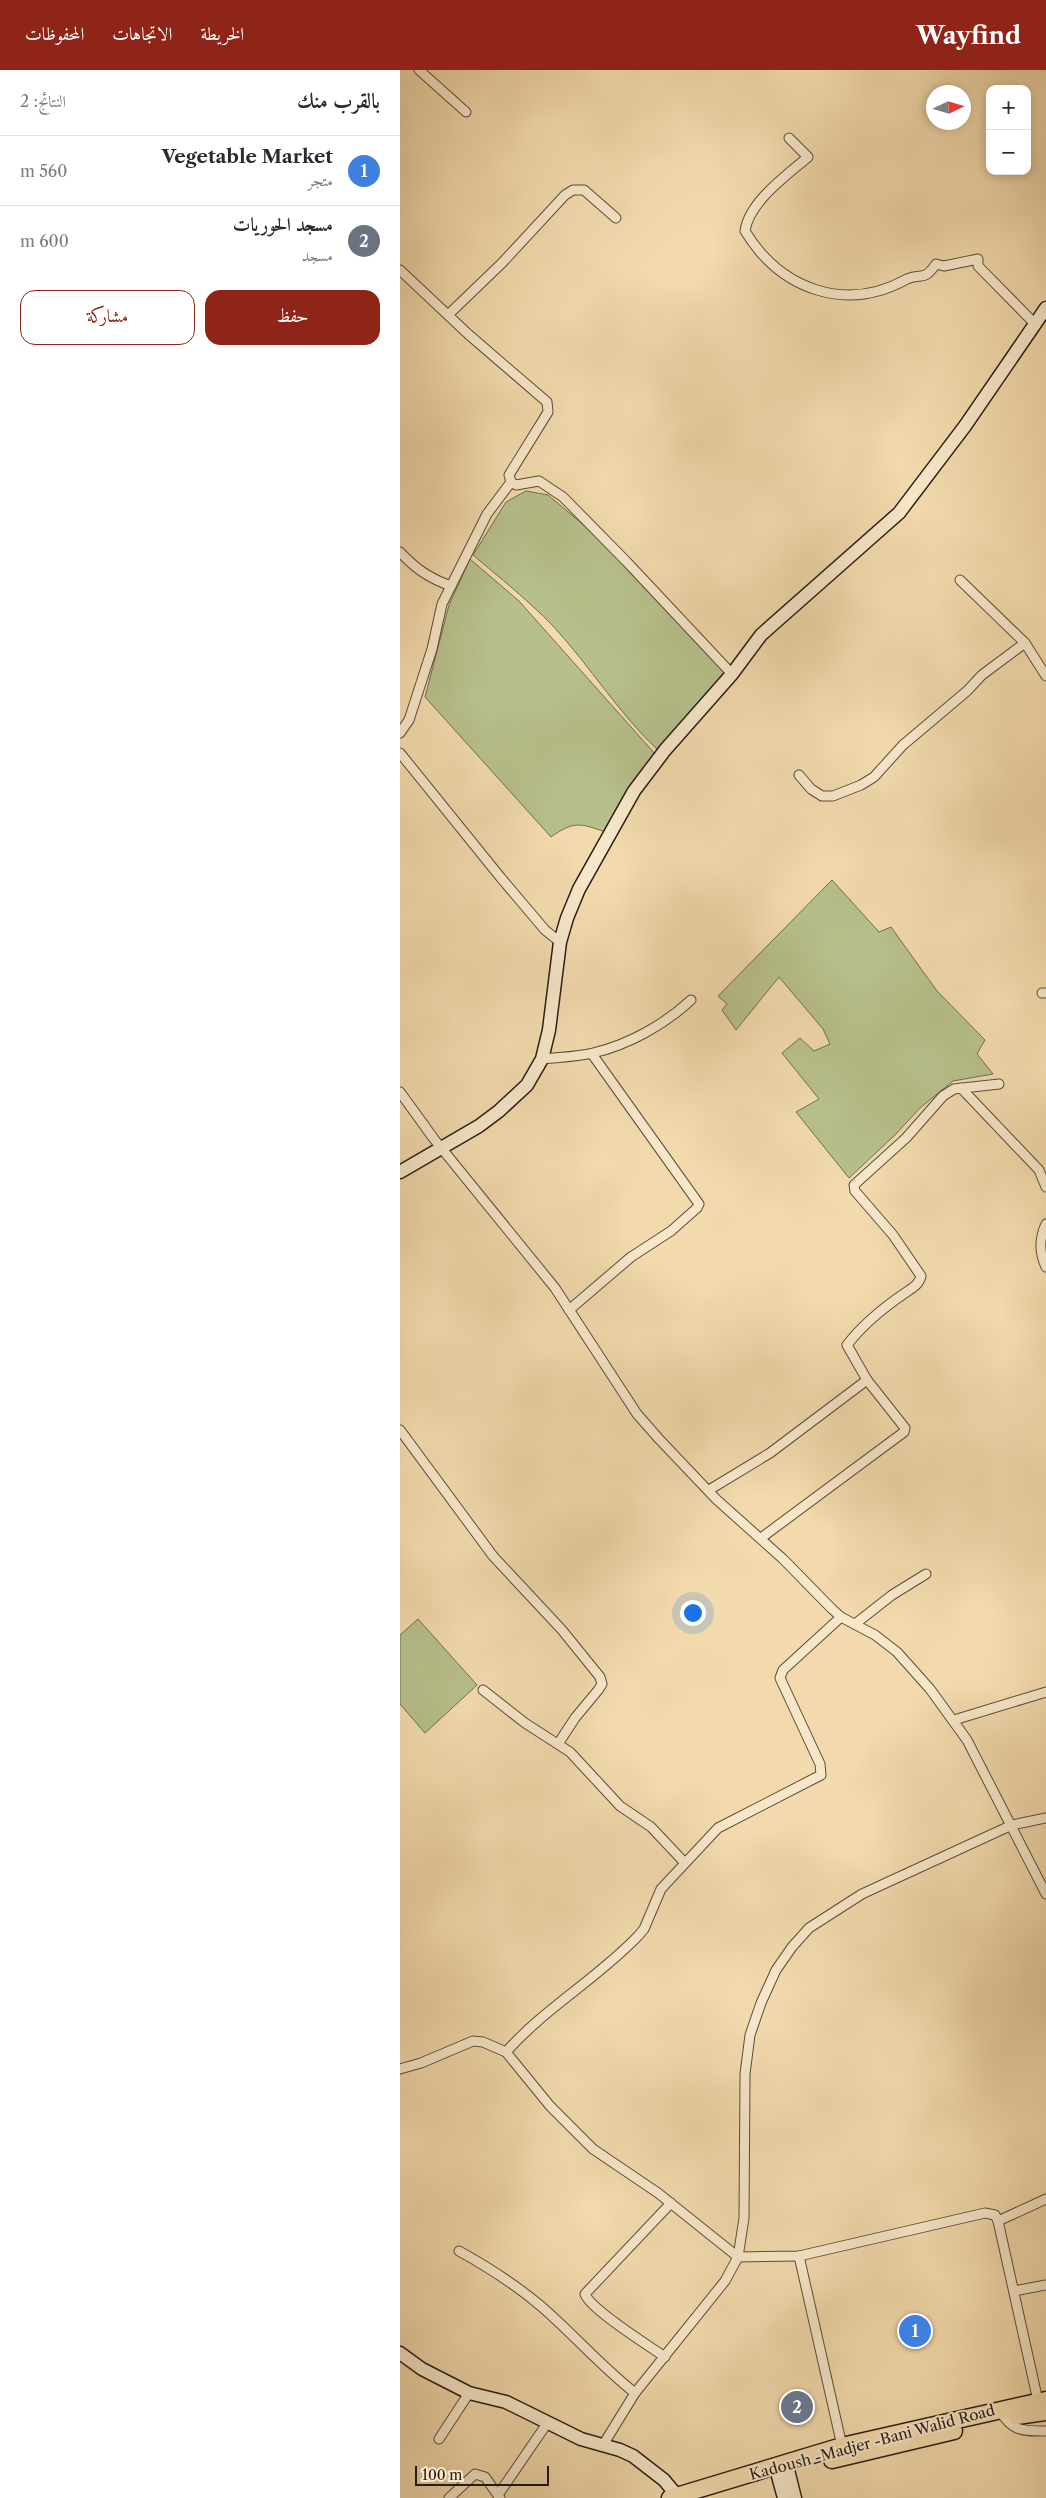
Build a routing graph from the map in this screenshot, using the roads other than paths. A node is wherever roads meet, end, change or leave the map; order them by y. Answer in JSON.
{"nodes":[{"id":1,"x":419,"y":70,"type":"edge"},
{"id":2,"x":466,"y":112,"type":"dead end"},
{"id":3,"x":789,"y":138,"type":"dead end"},
{"id":4,"x":616,"y":218,"type":"dead end"},
{"id":5,"x":400,"y":270,"type":"edge"},
{"id":6,"x":1046,"y":308,"type":"edge"},
{"id":7,"x":449,"y":314,"type":"junction"},
{"id":8,"x":1036,"y":325,"type":"junction"},
{"id":9,"x":511,"y":482,"type":"junction"},
{"id":10,"x":400,"y":552,"type":"edge"},
{"id":11,"x":960,"y":580,"type":"dead end"},
{"id":12,"x":451,"y":586,"type":"junction"},
{"id":13,"x":1025,"y":643,"type":"junction"},
{"id":14,"x":732,"y":674,"type":"junction"},
{"id":15,"x":1046,"y":676,"type":"edge"},
{"id":16,"x":400,"y":733,"type":"edge"},
{"id":17,"x":400,"y":753,"type":"edge"},
{"id":18,"x":799,"y":775,"type":"dead end"},
{"id":19,"x":560,"y":942,"type":"junction"},
{"id":20,"x":691,"y":1000,"type":"dead end"},
{"id":21,"x":592,"y":1054,"type":"junction"},
{"id":22,"x":542,"y":1058,"type":"junction"},
{"id":23,"x":999,"y":1084,"type":"dead end"},
{"id":24,"x":961,"y":1088,"type":"junction"},
{"id":25,"x":400,"y":1092,"type":"edge"},
{"id":26,"x":442,"y":1147,"type":"junction"},
{"id":27,"x":400,"y":1172,"type":"edge"},
{"id":28,"x":1046,"y":1187,"type":"edge"},
{"id":29,"x":1046,"y":1224,"type":"edge"},
{"id":30,"x":1046,"y":1267,"type":"edge"},
{"id":31,"x":569,"y":1310,"type":"junction"},
{"id":32,"x":867,"y":1380,"type":"junction"},
{"id":33,"x":400,"y":1430,"type":"edge"},
{"id":34,"x":709,"y":1490,"type":"junction"},
{"id":35,"x":761,"y":1538,"type":"junction"},
{"id":36,"x":926,"y":1574,"type":"dead end"},
{"id":37,"x":841,"y":1617,"type":"junction"},
{"id":38,"x":855,"y":1624,"type":"junction"},
{"id":39,"x":483,"y":1690,"type":"dead end"},
{"id":40,"x":1046,"y":1692,"type":"edge"},
{"id":41,"x":954,"y":1720,"type":"junction"},
{"id":42,"x":558,"y":1744,"type":"junction"},
{"id":43,"x":1046,"y":1818,"type":"edge"},
{"id":44,"x":1012,"y":1825,"type":"junction"},
{"id":45,"x":684,"y":1862,"type":"junction"},
{"id":46,"x":1046,"y":1894,"type":"edge"},
{"id":47,"x":506,"y":2052,"type":"junction"},
{"id":48,"x":400,"y":2069,"type":"edge"},
{"id":49,"x":1046,"y":2199,"type":"edge"},
{"id":50,"x":671,"y":2204,"type":"junction"},
{"id":51,"x":998,"y":2221,"type":"junction"},
{"id":52,"x":459,"y":2250,"type":"dead end"},
{"id":53,"x":800,"y":2256,"type":"junction"},
{"id":54,"x":738,"y":2257,"type":"junction"},
{"id":55,"x":1046,"y":2285,"type":"edge"},
{"id":56,"x":1014,"y":2291,"type":"junction"},
{"id":57,"x":400,"y":2354,"type":"edge"},
{"id":58,"x":664,"y":2357,"type":"junction"},
{"id":59,"x":1046,"y":2385,"type":"edge"},
{"id":60,"x":470,"y":2393,"type":"junction"},
{"id":61,"x":635,"y":2394,"type":"junction"},
{"id":62,"x":1041,"y":2400,"type":"edge"},
{"id":63,"x":1002,"y":2414,"type":"junction"},
{"id":64,"x":548,"y":2422,"type":"junction"},
{"id":65,"x":1046,"y":2431,"type":"edge"},
{"id":66,"x":439,"y":2439,"type":"dead end"},
{"id":67,"x":603,"y":2445,"type":"junction"},
{"id":68,"x":842,"y":2446,"type":"junction"},
{"id":69,"x":782,"y":2468,"type":"junction"},
{"id":70,"x":499,"y":2496,"type":"edge"},
{"id":71,"x":675,"y":2497,"type":"edge"},
{"id":72,"x":449,"y":2498,"type":"edge"},
{"id":73,"x":700,"y":2498,"type":"edge"},
{"id":74,"x":784,"y":2498,"type":"edge"},
{"id":75,"x":795,"y":2498,"type":"edge"}],
"edges":[{"from":1,"to":2,"type":"street"},
{"from":3,"to":8,"type":"street"},
{"from":4,"to":7,"type":"street"},
{"from":5,"to":7,"type":"street"},
{"from":6,"to":8,"type":"street"},
{"from":7,"to":9,"type":"street"},
{"from":8,"to":14,"type":"street"},
{"from":9,"to":12,"type":"street"},
{"from":9,"to":14,"type":"street"},
{"from":10,"to":12,"type":"street"},
{"from":11,"to":13,"type":"street"},
{"from":12,"to":16,"type":"street"},
{"from":13,"to":15,"type":"street"},
{"from":13,"to":18,"type":"street"},
{"from":14,"to":19,"type":"street"},
{"from":17,"to":19,"type":"street"},
{"from":19,"to":22,"type":"street"},
{"from":20,"to":21,"type":"street"},
{"from":21,"to":22,"type":"street"},
{"from":21,"to":31,"type":"street"},
{"from":22,"to":26,"type":"street"},
{"from":23,"to":24,"type":"street"},
{"from":24,"to":28,"type":"street"},
{"from":24,"to":32,"type":"street"},
{"from":25,"to":26,"type":"street"},
{"from":26,"to":27,"type":"street"},
{"from":26,"to":31,"type":"street"},
{"from":29,"to":30,"type":"street"},
{"from":31,"to":34,"type":"street"},
{"from":32,"to":34,"type":"street"},
{"from":32,"to":35,"type":"street"},
{"from":33,"to":42,"type":"street"},
{"from":34,"to":35,"type":"street"},
{"from":35,"to":37,"type":"street"},
{"from":36,"to":38,"type":"street"},
{"from":37,"to":38,"type":"street"},
{"from":37,"to":45,"type":"street"},
{"from":38,"to":41,"type":"street"},
{"from":39,"to":42,"type":"street"},
{"from":40,"to":41,"type":"street"},
{"from":41,"to":44,"type":"street"},
{"from":42,"to":45,"type":"street"},
{"from":43,"to":44,"type":"street"},
{"from":44,"to":46,"type":"street"},
{"from":44,"to":54,"type":"street"},
{"from":45,"to":47,"type":"street"},
{"from":47,"to":48,"type":"street"},
{"from":47,"to":50,"type":"street"},
{"from":49,"to":51,"type":"street"},
{"from":50,"to":54,"type":"street"},
{"from":50,"to":58,"type":"street"},
{"from":51,"to":53,"type":"street"},
{"from":51,"to":56,"type":"street"},
{"from":52,"to":61,"type":"street"},
{"from":53,"to":54,"type":"street"},
{"from":53,"to":68,"type":"street"},
{"from":54,"to":58,"type":"street"},
{"from":55,"to":56,"type":"street"},
{"from":56,"to":62,"type":"street"},
{"from":57,"to":60,"type":"street"},
{"from":58,"to":61,"type":"street"},
{"from":59,"to":62,"type":"street"},
{"from":60,"to":64,"type":"street"},
{"from":60,"to":66,"type":"street"},
{"from":61,"to":67,"type":"street"},
{"from":62,"to":63,"type":"highway"},
{"from":63,"to":65,"type":"street"},
{"from":63,"to":68,"type":"highway","name":"Kadoush -Madjer -Bani Walid Road"},
{"from":63,"to":69,"type":"highway"},
{"from":64,"to":67,"type":"street"},
{"from":64,"to":70,"type":"street"},
{"from":67,"to":71,"type":"street"},
{"from":68,"to":69,"type":"highway","name":"Kadoush -Madjer -Bani Walid Road"},
{"from":69,"to":71,"type":"highway","name":"Kadoush -Madjer -Bani Walid Road"},
{"from":69,"to":73,"type":"highway"},
{"from":69,"to":74,"type":"street"},
{"from":69,"to":75,"type":"street"},
{"from":70,"to":72,"type":"street"}]}
